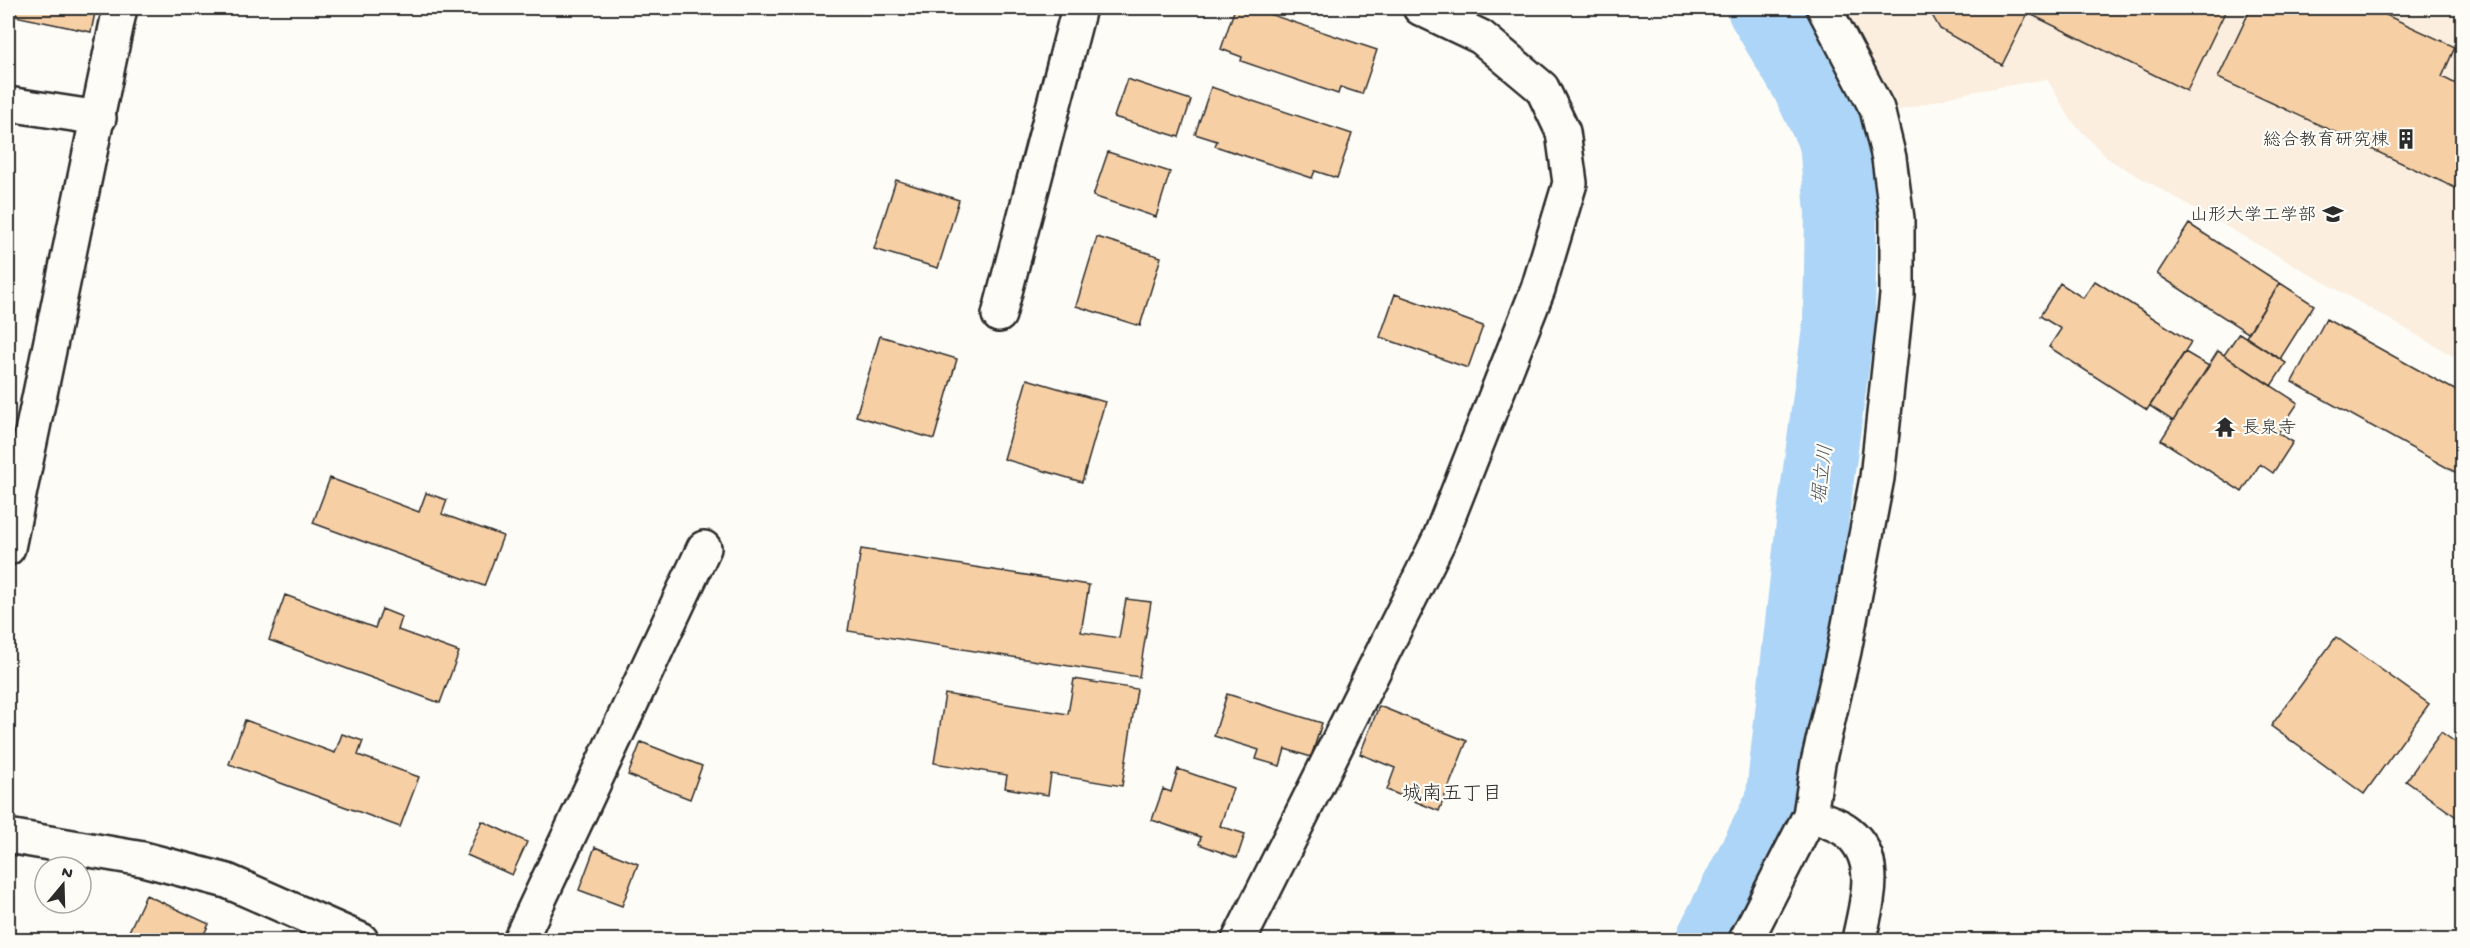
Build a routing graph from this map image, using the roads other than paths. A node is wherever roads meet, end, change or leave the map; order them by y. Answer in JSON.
{"nodes":[{"id":1,"x":120,"y":8,"type":"edge"},
{"id":2,"x":1080,"y":8,"type":"edge"},
{"id":3,"x":1420,"y":8,"type":"edge"},
{"id":4,"x":1824,"y":8,"type":"edge"},
{"id":5,"x":8,"y":104,"type":"edge"},
{"id":6,"x":99,"y":118,"type":"junction"},
{"id":7,"x":999,"y":315,"type":"dead end"},
{"id":8,"x":8,"y":548,"type":"edge"},
{"id":9,"x":705,"y":548,"type":"dead end"},
{"id":10,"x":1810,"y":815,"type":"junction"},
{"id":11,"x":8,"y":836,"type":"edge"},
{"id":12,"x":361,"y":940,"type":"edge"},
{"id":13,"x":520,"y":940,"type":"edge"},
{"id":14,"x":1239,"y":940,"type":"edge"},
{"id":15,"x":1746,"y":940,"type":"edge"},
{"id":16,"x":1859,"y":940,"type":"edge"}],
"edges":[{"from":1,"to":6,"type":"street"},
{"from":2,"to":7,"type":"street"},
{"from":3,"to":14,"type":"street"},
{"from":4,"to":10,"type":"street"},
{"from":5,"to":6,"type":"street"},
{"from":6,"to":8,"type":"street"},
{"from":9,"to":13,"type":"street"},
{"from":10,"to":15,"type":"street"},
{"from":10,"to":16,"type":"street"},
{"from":11,"to":12,"type":"street"}]}
